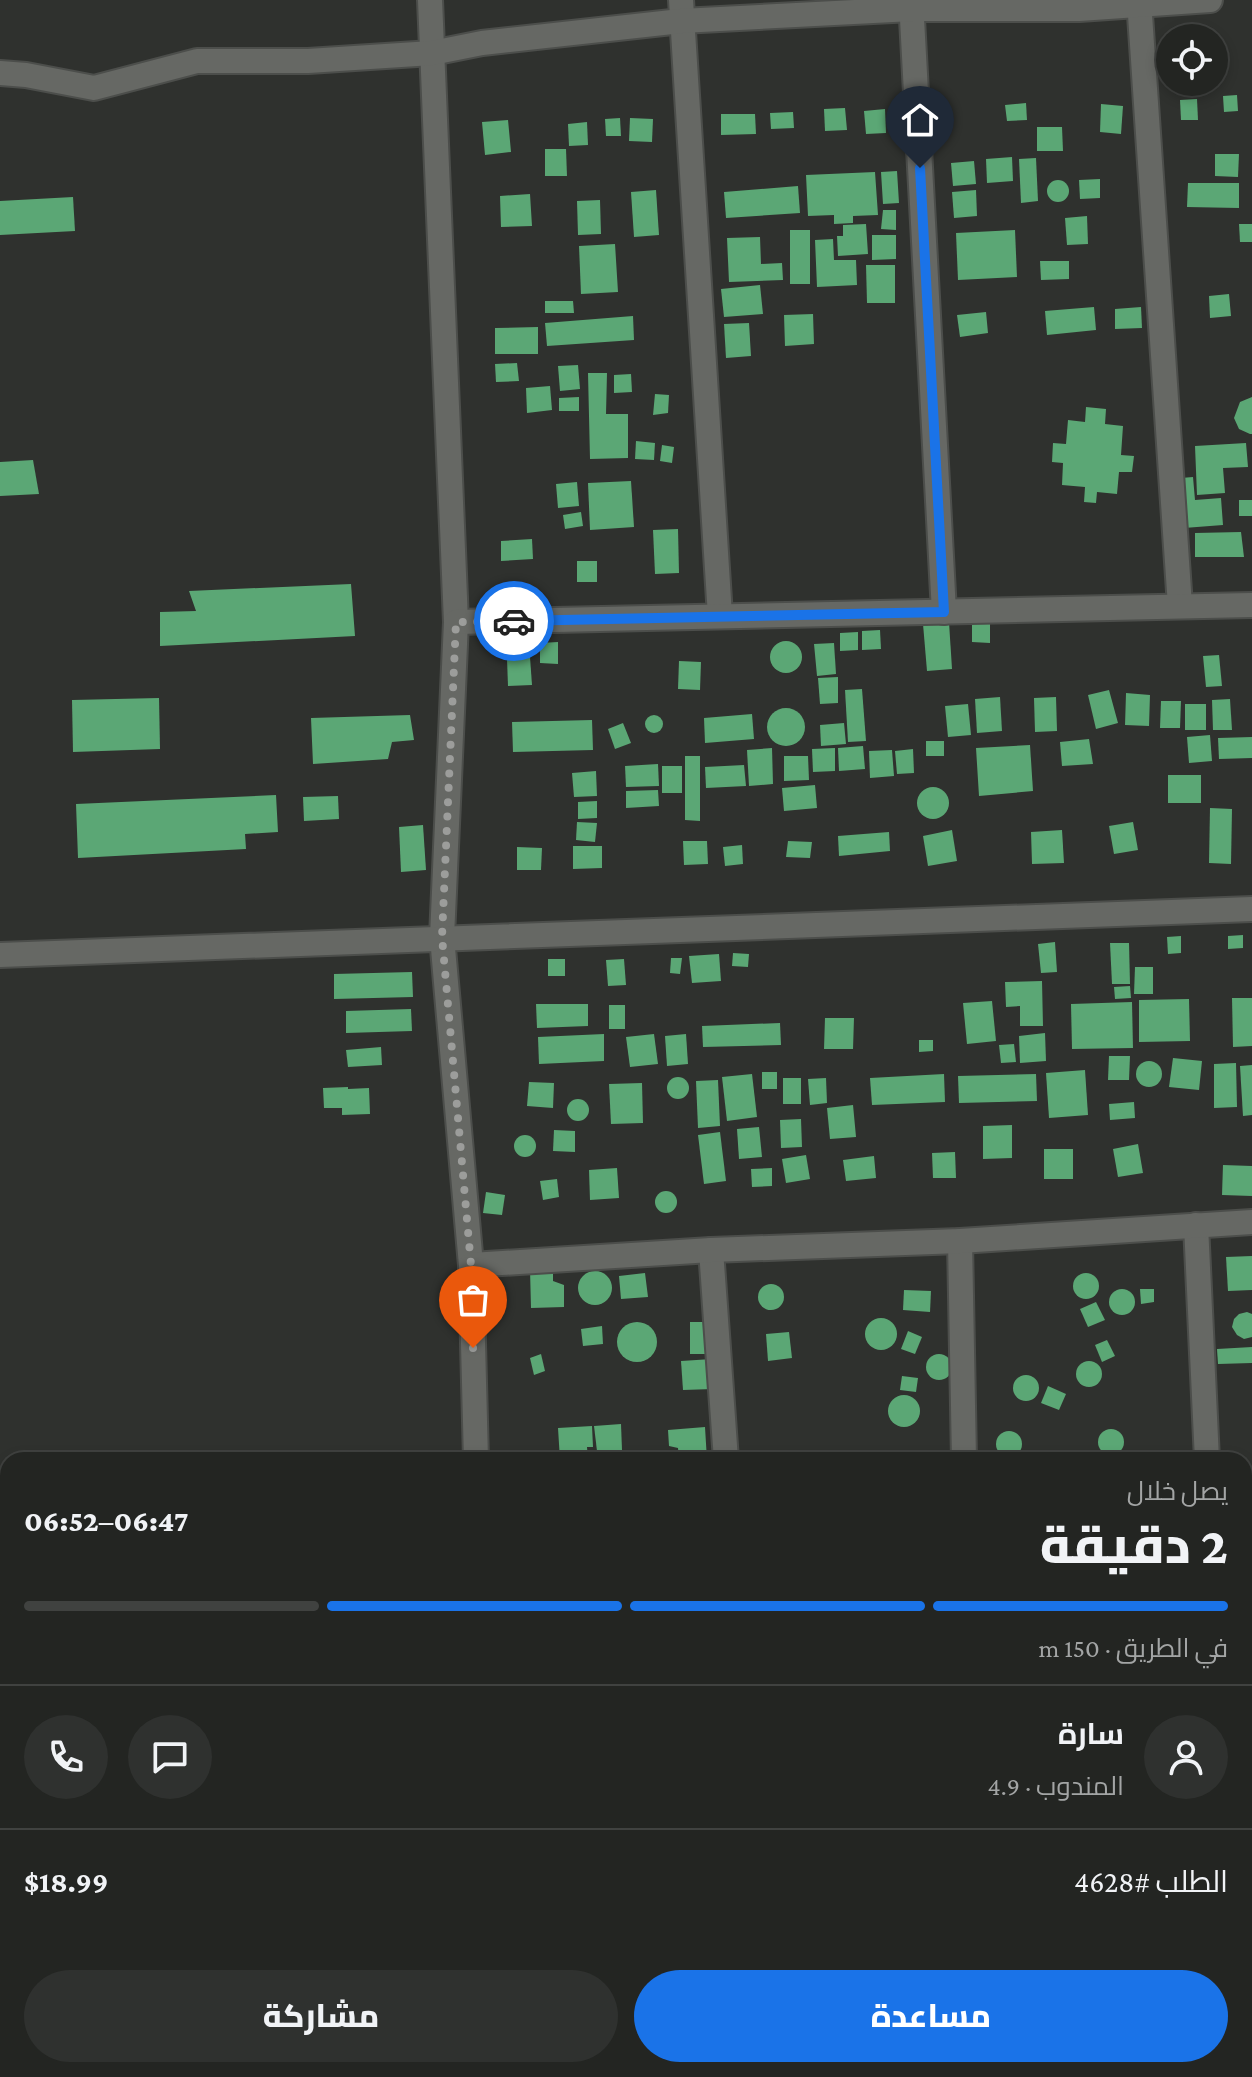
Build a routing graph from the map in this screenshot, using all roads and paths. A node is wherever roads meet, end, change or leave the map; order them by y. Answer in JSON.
{"nodes":[{"id":1,"x":430,"y":0,"type":"edge"},
{"id":2,"x":1210,"y":0,"type":"edge"},
{"id":3,"x":1139,"y":3,"type":"edge"},
{"id":4,"x":912,"y":5,"type":"edge"},
{"id":5,"x":681,"y":10,"type":"edge"},
{"id":6,"x":432,"y":53,"type":"junction"},
{"id":7,"x":0,"y":73,"type":"edge"},
{"id":8,"x":1252,"y":605,"type":"edge"},
{"id":9,"x":1180,"y":606,"type":"junction"},
{"id":10,"x":944,"y":612,"type":"junction"},
{"id":11,"x":720,"y":616,"type":"junction"},
{"id":12,"x":456,"y":622,"type":"junction"},
{"id":13,"x":1252,"y":909,"type":"edge"},
{"id":14,"x":442,"y":937,"type":"junction"},
{"id":15,"x":0,"y":955,"type":"edge"},
{"id":16,"x":1252,"y":1222,"type":"edge"},
{"id":17,"x":1196,"y":1225,"type":"junction"},
{"id":18,"x":960,"y":1241,"type":"junction"},
{"id":19,"x":711,"y":1250,"type":"junction"},
{"id":20,"x":471,"y":1265,"type":"junction"},
{"id":21,"x":476,"y":1452,"type":"edge"},
{"id":22,"x":725,"y":1452,"type":"edge"},
{"id":23,"x":964,"y":1452,"type":"edge"},
{"id":24,"x":1207,"y":1452,"type":"edge"}],
"edges":[{"from":1,"to":6,"type":"street"},
{"from":2,"to":3,"type":"street"},
{"from":3,"to":4,"type":"street"},
{"from":3,"to":9,"type":"street"},
{"from":4,"to":5,"type":"street"},
{"from":4,"to":10,"type":"street"},
{"from":5,"to":6,"type":"street"},
{"from":5,"to":11,"type":"street"},
{"from":6,"to":7,"type":"street"},
{"from":6,"to":12,"type":"street"},
{"from":8,"to":9,"type":"street"},
{"from":9,"to":10,"type":"street"},
{"from":10,"to":11,"type":"street"},
{"from":11,"to":12,"type":"street"},
{"from":12,"to":14,"type":"street"},
{"from":13,"to":14,"type":"street"},
{"from":14,"to":15,"type":"street"},
{"from":14,"to":20,"type":"street"},
{"from":16,"to":17,"type":"street"},
{"from":17,"to":18,"type":"street"},
{"from":17,"to":24,"type":"street"},
{"from":18,"to":19,"type":"street"},
{"from":18,"to":23,"type":"street"},
{"from":19,"to":20,"type":"street"},
{"from":19,"to":22,"type":"street"},
{"from":20,"to":21,"type":"street"}]}
